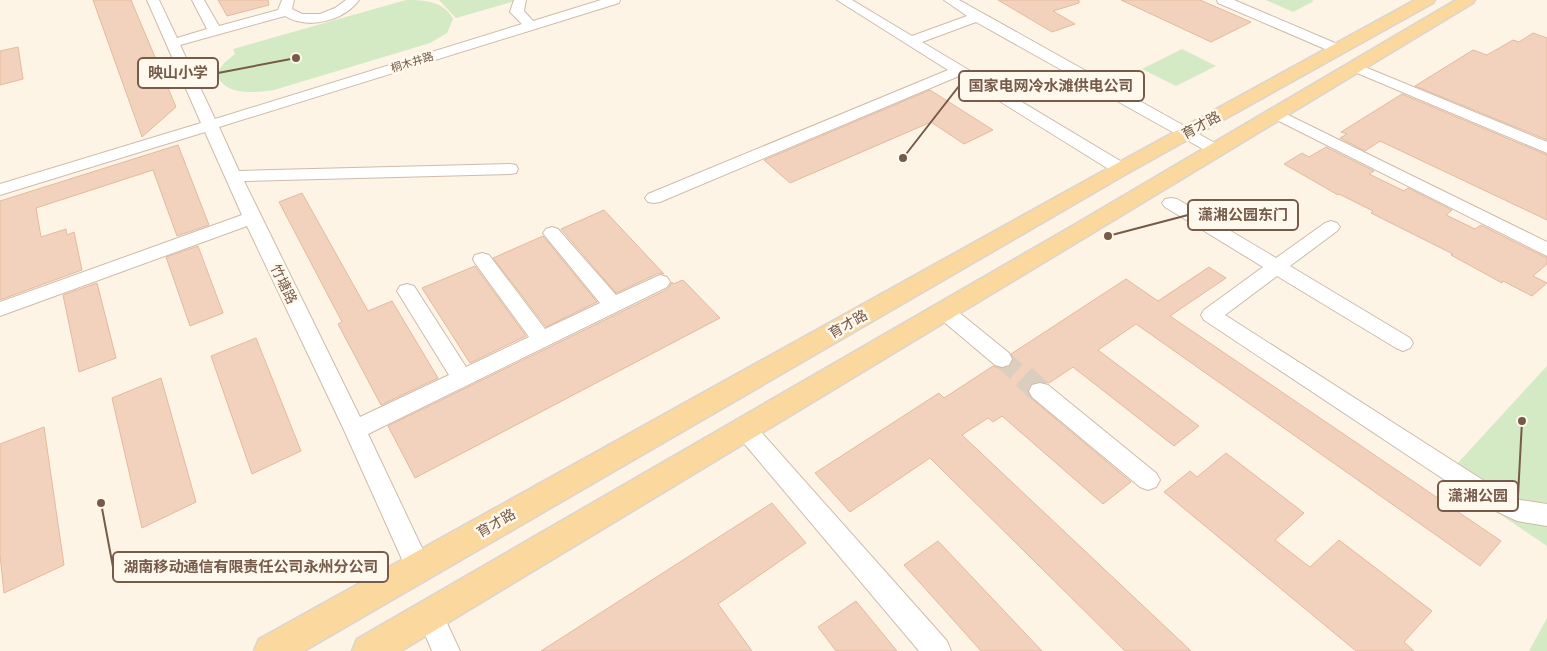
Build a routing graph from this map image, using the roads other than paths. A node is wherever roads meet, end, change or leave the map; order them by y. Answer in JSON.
{"nodes":[{"id":1,"x":153,"y":0,"type":"edge"},
{"id":2,"x":198,"y":0,"type":"edge"},
{"id":3,"x":353,"y":0,"type":"edge"},
{"id":4,"x":520,"y":0,"type":"edge"},
{"id":5,"x":614,"y":0,"type":"edge"},
{"id":6,"x":843,"y":0,"type":"edge"},
{"id":7,"x":950,"y":0,"type":"edge"},
{"id":8,"x":1223,"y":0,"type":"edge"},
{"id":9,"x":1246,"y":0,"type":"edge"},
{"id":10,"x":1425,"y":0,"type":"edge"},
{"id":11,"x":1467,"y":0,"type":"edge"},
{"id":12,"x":288,"y":6,"type":"edge"},
{"id":13,"x":977,"y":17,"type":"junction"},
{"id":14,"x":531,"y":26,"type":"junction"},
{"id":15,"x":215,"y":31,"type":"junction"},
{"id":16,"x":911,"y":41,"type":"junction"},
{"id":17,"x":174,"y":43,"type":"junction"},
{"id":18,"x":1347,"y":53,"type":"junction"},
{"id":19,"x":960,"y":71,"type":"junction"},
{"id":20,"x":1276,"y":114,"type":"junction"},
{"id":21,"x":210,"y":125,"type":"junction"},
{"id":22,"x":1186,"y":133,"type":"junction"},
{"id":23,"x":1547,"y":148,"type":"edge"},
{"id":24,"x":1216,"y":150,"type":"junction"},
{"id":25,"x":510,"y":169,"type":"dead end"},
{"id":26,"x":1121,"y":169,"type":"junction"},
{"id":27,"x":233,"y":176,"type":"junction"},
{"id":28,"x":0,"y":190,"type":"edge"},
{"id":29,"x":654,"y":198,"type":"dead end"},
{"id":30,"x":1171,"y":203,"type":"dead end"},
{"id":31,"x":252,"y":218,"type":"junction"},
{"id":32,"x":1331,"y":228,"type":"dead end"},
{"id":33,"x":552,"y":232,"type":"dead end"},
{"id":34,"x":1547,"y":250,"type":"edge"},
{"id":35,"x":482,"y":259,"type":"dead end"},
{"id":36,"x":1277,"y":267,"type":"junction"},
{"id":37,"x":660,"y":282,"type":"dead end"},
{"id":38,"x":407,"y":291,"type":"dead end"},
{"id":39,"x":613,"y":305,"type":"junction"},
{"id":40,"x":0,"y":308,"type":"edge"},
{"id":41,"x":944,"y":311,"type":"junction"},
{"id":42,"x":542,"y":340,"type":"junction"},
{"id":43,"x":1403,"y":342,"type":"dead end"},
{"id":44,"x":1002,"y":359,"type":"tunnel mouth"},
{"id":45,"x":462,"y":379,"type":"junction"},
{"id":46,"x":1040,"y":391,"type":"tunnel mouth"},
{"id":47,"x":745,"y":429,"type":"junction"},
{"id":48,"x":355,"y":430,"type":"junction"},
{"id":49,"x":1148,"y":480,"type":"dead end"},
{"id":50,"x":1547,"y":515,"type":"edge"},
{"id":51,"x":418,"y":567,"type":"junction"},
{"id":52,"x":430,"y":614,"type":"junction"},
{"id":53,"x":271,"y":651,"type":"edge"},
{"id":54,"x":369,"y":651,"type":"edge"},
{"id":55,"x":446,"y":651,"type":"edge"},
{"id":56,"x":937,"y":651,"type":"edge"}],
"edges":[{"from":1,"to":17,"type":"street","name":"竹塘路"},
{"from":2,"to":15,"type":"street"},
{"from":3,"to":12,"type":"street"},
{"from":4,"to":14,"type":"street"},
{"from":5,"to":14,"type":"street","name":"桐木井路"},
{"from":6,"to":16,"type":"street"},
{"from":7,"to":13,"type":"street"},
{"from":8,"to":18,"type":"street"},
{"from":9,"to":18,"type":"street"},
{"from":10,"to":18,"type":"main road","name":"育才路"},
{"from":11,"to":18,"type":"main road","name":"育才路"},
{"from":12,"to":15,"type":"street"},
{"from":13,"to":16,"type":"street"},
{"from":13,"to":22,"type":"street"},
{"from":14,"to":21,"type":"street","name":"桐木井路"},
{"from":15,"to":17,"type":"street"},
{"from":16,"to":19,"type":"street"},
{"from":17,"to":21,"type":"street","name":"竹塘路"},
{"from":18,"to":20,"type":"main road","name":"育才路"},
{"from":18,"to":22,"type":"main road","name":"育才路"},
{"from":18,"to":23,"type":"street"},
{"from":19,"to":26,"type":"street"},
{"from":19,"to":29,"type":"street"},
{"from":20,"to":24,"type":"main road","name":"育才路"},
{"from":20,"to":34,"type":"street"},
{"from":21,"to":27,"type":"street","name":"竹塘路"},
{"from":21,"to":28,"type":"street","name":"桐木井路"},
{"from":22,"to":24,"type":"street"},
{"from":22,"to":26,"type":"main road","name":"育才路"},
{"from":24,"to":41,"type":"main road","name":"育才路"},
{"from":25,"to":27,"type":"street"},
{"from":26,"to":51,"type":"main road","name":"育才路"},
{"from":27,"to":31,"type":"street","name":"竹塘路"},
{"from":30,"to":36,"type":"street"},
{"from":31,"to":40,"type":"street"},
{"from":31,"to":48,"type":"street","name":"竹塘路"},
{"from":32,"to":36,"type":"street"},
{"from":33,"to":39,"type":"street"},
{"from":35,"to":42,"type":"street"},
{"from":36,"to":43,"type":"street"},
{"from":36,"to":50,"type":"street"},
{"from":37,"to":39,"type":"street"},
{"from":38,"to":45,"type":"street"},
{"from":39,"to":42,"type":"street"},
{"from":41,"to":44,"type":"street"},
{"from":41,"to":47,"type":"main road","name":"育才路"},
{"from":42,"to":45,"type":"street"},
{"from":45,"to":48,"type":"street"},
{"from":46,"to":49,"type":"street"},
{"from":47,"to":52,"type":"main road","name":"育才路"},
{"from":47,"to":56,"type":"street"},
{"from":48,"to":51,"type":"street","name":"竹塘路"},
{"from":51,"to":53,"type":"main road","name":"育才路"},
{"from":52,"to":54,"type":"main road","name":"育才路"},
{"from":52,"to":55,"type":"street"}]}
